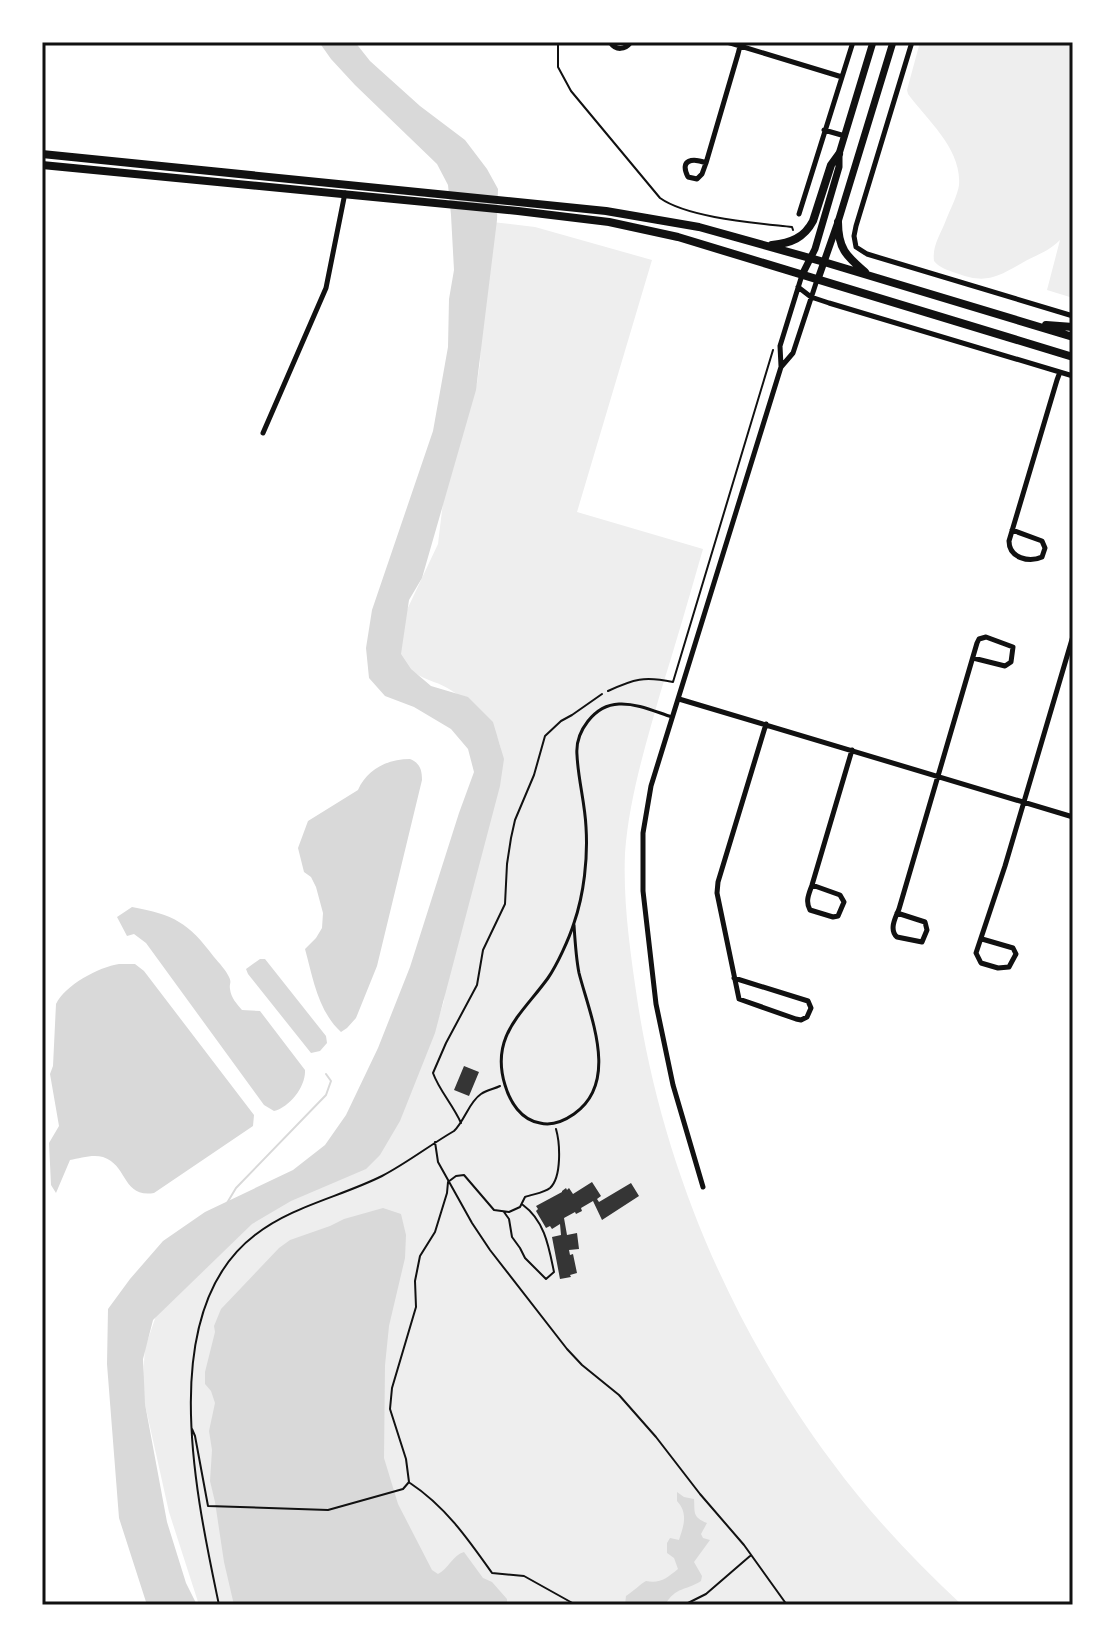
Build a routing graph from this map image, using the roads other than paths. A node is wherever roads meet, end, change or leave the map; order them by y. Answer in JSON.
{"nodes":[{"id":1,"x":610,"y":42,"type":"edge"},
{"id":2,"x":631,"y":42,"type":"edge"},
{"id":3,"x":727,"y":42,"type":"edge"},
{"id":4,"x":853,"y":42,"type":"edge"},
{"id":5,"x":873,"y":42,"type":"edge"},
{"id":6,"x":893,"y":42,"type":"edge"},
{"id":7,"x":912,"y":42,"type":"edge"},
{"id":8,"x":740,"y":46,"type":"junction"},
{"id":9,"x":842,"y":77,"type":"junction"},
{"id":10,"x":824,"y":130,"type":"junction"},
{"id":11,"x":845,"y":136,"type":"junction"},
{"id":12,"x":42,"y":154,"type":"edge"},
{"id":13,"x":839,"y":154,"type":"junction"},
{"id":14,"x":706,"y":163,"type":"junction"},
{"id":15,"x":42,"y":165,"type":"edge"},
{"id":16,"x":347,"y":184,"type":"junction"},
{"id":17,"x":345,"y":195,"type":"junction"},
{"id":18,"x":518,"y":206,"type":"junction"},
{"id":19,"x":799,"y":214,"type":"dead end"},
{"id":20,"x":838,"y":222,"type":"junction"},
{"id":21,"x":763,"y":245,"type":"junction"},
{"id":22,"x":810,"y":259,"type":"junction"},
{"id":23,"x":824,"y":262,"type":"junction"},
{"id":24,"x":802,"y":275,"type":"junction"},
{"id":25,"x":869,"y":276,"type":"junction"},
{"id":26,"x":818,"y":279,"type":"junction"},
{"id":27,"x":798,"y":287,"type":"junction"},
{"id":28,"x":811,"y":297,"type":"junction"},
{"id":29,"x":1073,"y":316,"type":"edge"},
{"id":30,"x":1029,"y":324,"type":"junction"},
{"id":31,"x":1073,"y":327,"type":"edge"},
{"id":32,"x":1073,"y":337,"type":"edge"},
{"id":33,"x":1073,"y":357,"type":"edge"},
{"id":34,"x":781,"y":367,"type":"junction"},
{"id":35,"x":1060,"y":372,"type":"junction"},
{"id":36,"x":1073,"y":376,"type":"edge"},
{"id":37,"x":263,"y":433,"type":"dead end"},
{"id":38,"x":1012,"y":530,"type":"junction"},
{"id":39,"x":1073,"y":636,"type":"edge"},
{"id":40,"x":973,"y":658,"type":"junction"},
{"id":41,"x":679,"y":699,"type":"junction"},
{"id":42,"x":672,"y":717,"type":"junction"},
{"id":43,"x":766,"y":724,"type":"junction"},
{"id":44,"x":852,"y":750,"type":"junction"},
{"id":45,"x":938,"y":776,"type":"junction"},
{"id":46,"x":1023,"y":801,"type":"junction"},
{"id":47,"x":1073,"y":817,"type":"edge"},
{"id":48,"x":812,"y":885,"type":"junction"},
{"id":49,"x":897,"y":913,"type":"junction"},
{"id":50,"x":574,"y":925,"type":"junction"},
{"id":51,"x":982,"y":939,"type":"junction"},
{"id":52,"x":734,"y":978,"type":"junction"},
{"id":53,"x":703,"y":1187,"type":"dead end"}],
"edges":[{"from":1,"to":2,"type":"street"},
{"from":3,"to":8,"type":"street"},
{"from":4,"to":9,"type":"street"},
{"from":5,"to":11,"type":"main road"},
{"from":6,"to":20,"type":"main road"},
{"from":7,"to":29,"type":"street"},
{"from":8,"to":9,"type":"street"},
{"from":8,"to":14,"type":"street"},
{"from":9,"to":10,"type":"street"},
{"from":10,"to":11,"type":"street"},
{"from":10,"to":19,"type":"street"},
{"from":11,"to":13,"type":"main road"},
{"from":12,"to":16,"type":"main road"},
{"from":13,"to":21,"type":"main road"},
{"from":13,"to":22,"type":"main road"},
{"from":14,"to":14,"type":"street"},
{"from":15,"to":17,"type":"main road"},
{"from":16,"to":17,"type":"street"},
{"from":16,"to":18,"type":"main road"},
{"from":17,"to":18,"type":"main road"},
{"from":17,"to":37,"type":"street"},
{"from":18,"to":21,"type":"main road"},
{"from":18,"to":24,"type":"main road"},
{"from":20,"to":23,"type":"main road"},
{"from":20,"to":25,"type":"main road"},
{"from":21,"to":22,"type":"main road"},
{"from":22,"to":23,"type":"main road"},
{"from":22,"to":24,"type":"main road"},
{"from":23,"to":25,"type":"main road"},
{"from":23,"to":26,"type":"main road"},
{"from":24,"to":26,"type":"main road"},
{"from":24,"to":27,"type":"street"},
{"from":25,"to":30,"type":"main road"},
{"from":26,"to":28,"type":"street"},
{"from":26,"to":33,"type":"main road"},
{"from":27,"to":28,"type":"street"},
{"from":27,"to":34,"type":"street"},
{"from":28,"to":34,"type":"street"},
{"from":28,"to":35,"type":"street"},
{"from":30,"to":31,"type":"main road"},
{"from":30,"to":32,"type":"main road"},
{"from":34,"to":41,"type":"street"},
{"from":35,"to":36,"type":"street"},
{"from":35,"to":38,"type":"street"},
{"from":38,"to":38,"type":"street"},
{"from":39,"to":46,"type":"street"},
{"from":40,"to":40,"type":"street"},
{"from":40,"to":45,"type":"street"},
{"from":41,"to":42,"type":"street"},
{"from":41,"to":43,"type":"street"},
{"from":42,"to":50,"type":"lane"},
{"from":42,"to":53,"type":"street"},
{"from":43,"to":44,"type":"street"},
{"from":43,"to":52,"type":"street"},
{"from":44,"to":45,"type":"street"},
{"from":44,"to":48,"type":"street"},
{"from":45,"to":46,"type":"street"},
{"from":45,"to":49,"type":"street"},
{"from":46,"to":47,"type":"street"},
{"from":46,"to":51,"type":"street"},
{"from":48,"to":48,"type":"street"},
{"from":49,"to":49,"type":"street"},
{"from":50,"to":50,"type":"lane"},
{"from":51,"to":51,"type":"street"},
{"from":52,"to":52,"type":"street"}]}
